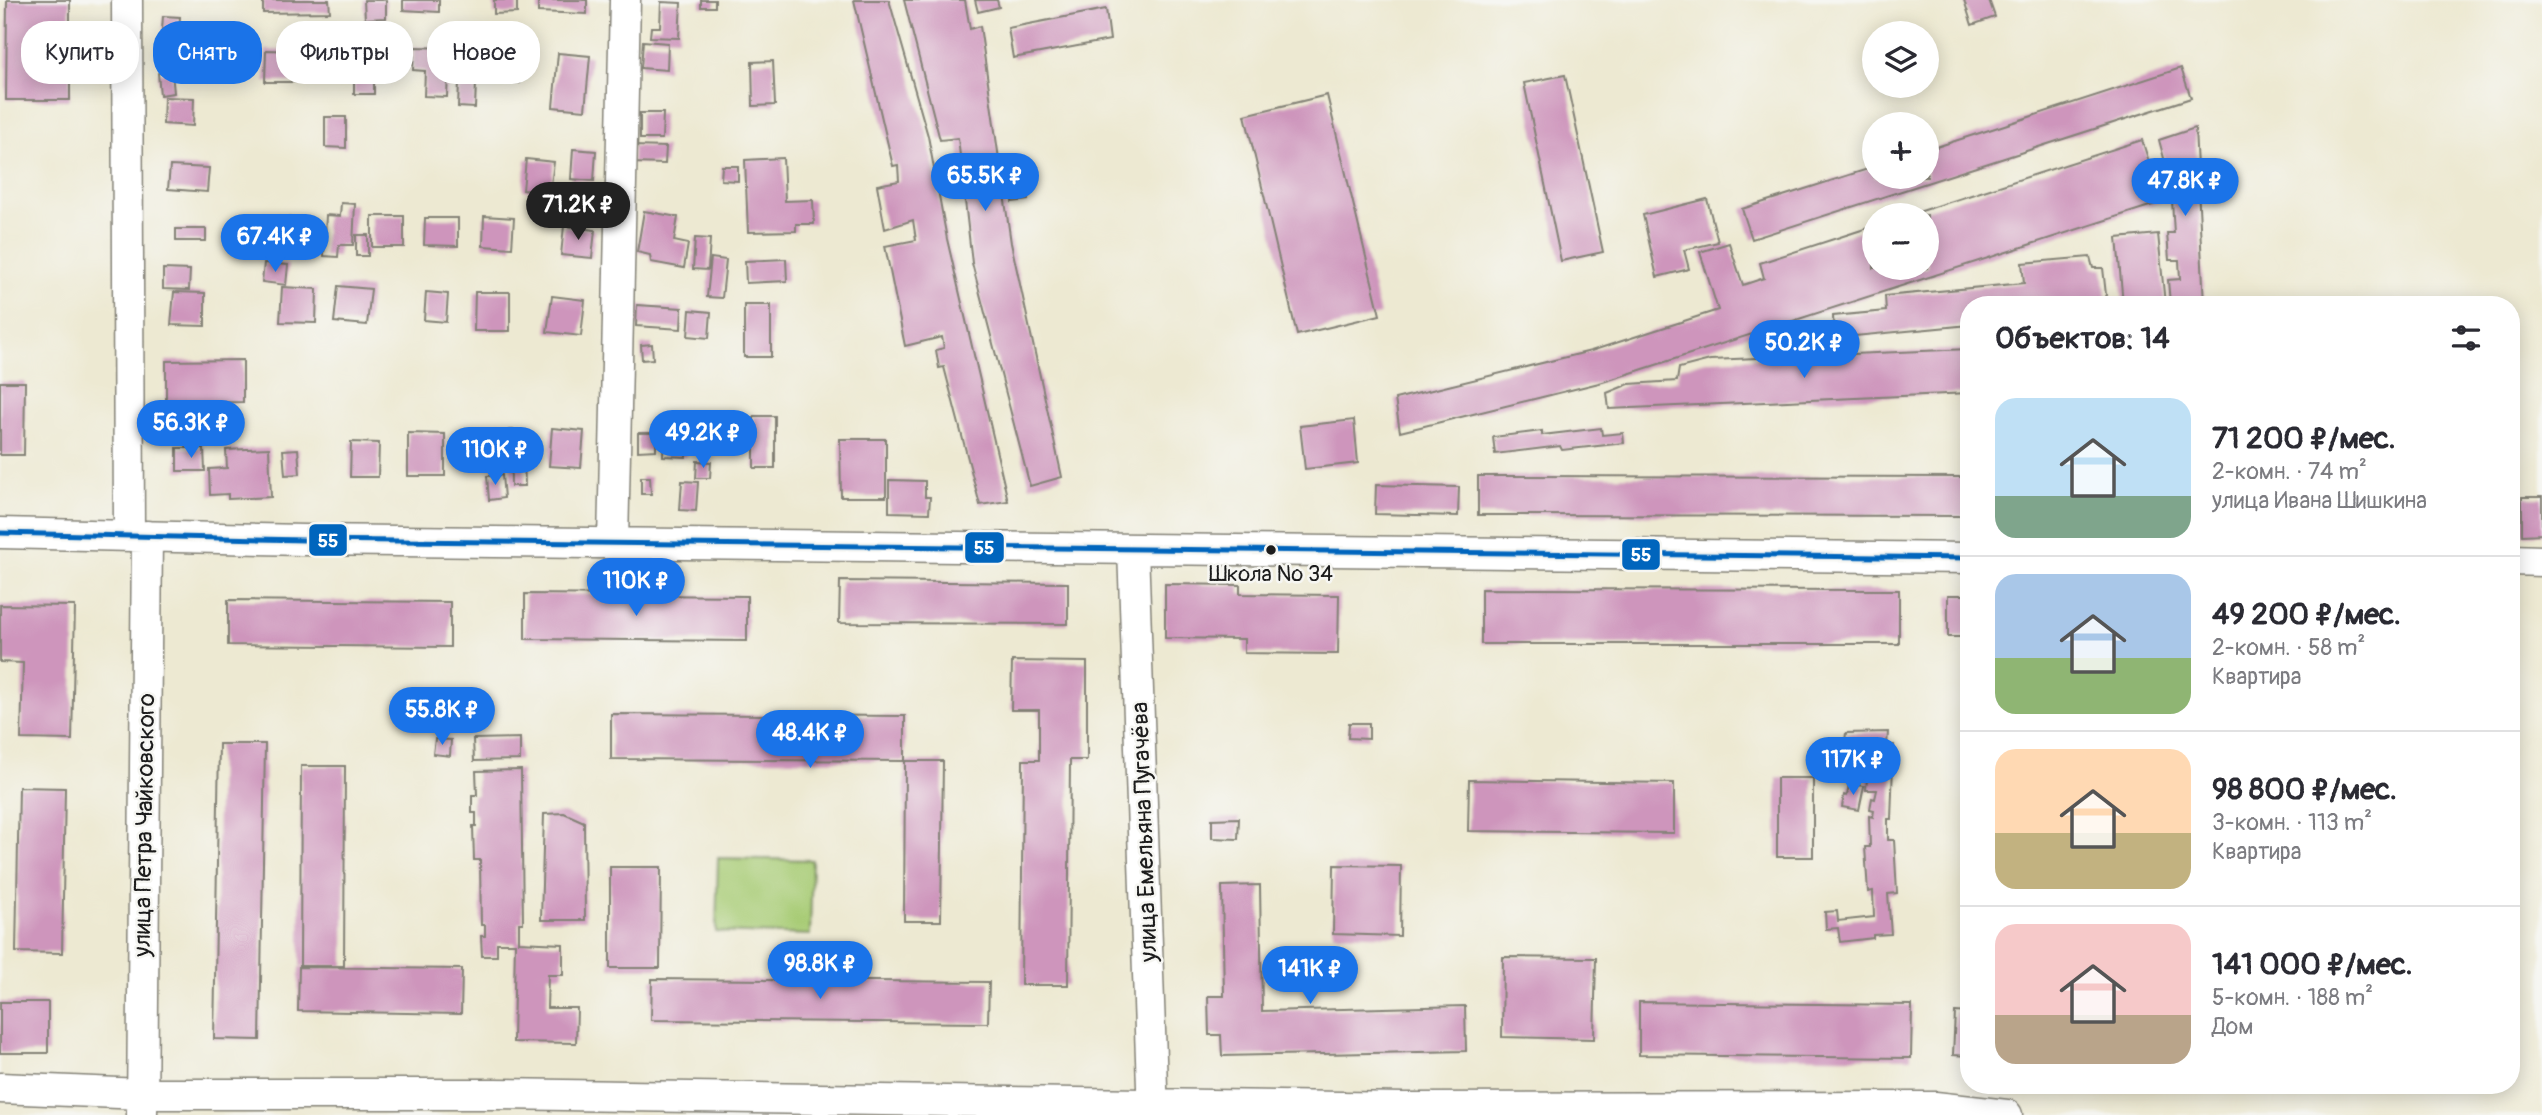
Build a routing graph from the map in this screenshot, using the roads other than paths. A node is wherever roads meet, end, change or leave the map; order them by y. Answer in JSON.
{"nodes":[{"id":1,"x":127,"y":0,"type":"edge"},
{"id":2,"x":625,"y":0,"type":"edge"},
{"id":3,"x":0,"y":533,"type":"edge"},
{"id":4,"x":138,"y":535,"type":"junction"},
{"id":5,"x":613,"y":543,"type":"junction"},
{"id":6,"x":1133,"y":549,"type":"junction"},
{"id":7,"x":1960,"y":558,"type":"edge"},
{"id":8,"x":2520,"y":560,"type":"edge"},
{"id":9,"x":2542,"y":561,"type":"edge"},
{"id":10,"x":0,"y":1088,"type":"edge"},
{"id":11,"x":142,"y":1104,"type":"edge"},
{"id":12,"x":1154,"y":1110,"type":"edge"},
{"id":13,"x":2007,"y":1115,"type":"edge"}],
"edges":[{"from":1,"to":4,"type":"street","name":"улица Петра Чайковского"},
{"from":2,"to":5,"type":"street"},
{"from":3,"to":4,"type":"street"},
{"from":4,"to":5,"type":"street"},
{"from":4,"to":11,"type":"street","name":"улица Петра Чайковского"},
{"from":5,"to":6,"type":"street"},
{"from":6,"to":7,"type":"street"},
{"from":6,"to":12,"type":"street","name":"улица Емельяна Пугачёва"},
{"from":8,"to":9,"type":"street"},
{"from":10,"to":11,"type":"street"},
{"from":11,"to":12,"type":"street"},
{"from":12,"to":13,"type":"street"}]}
